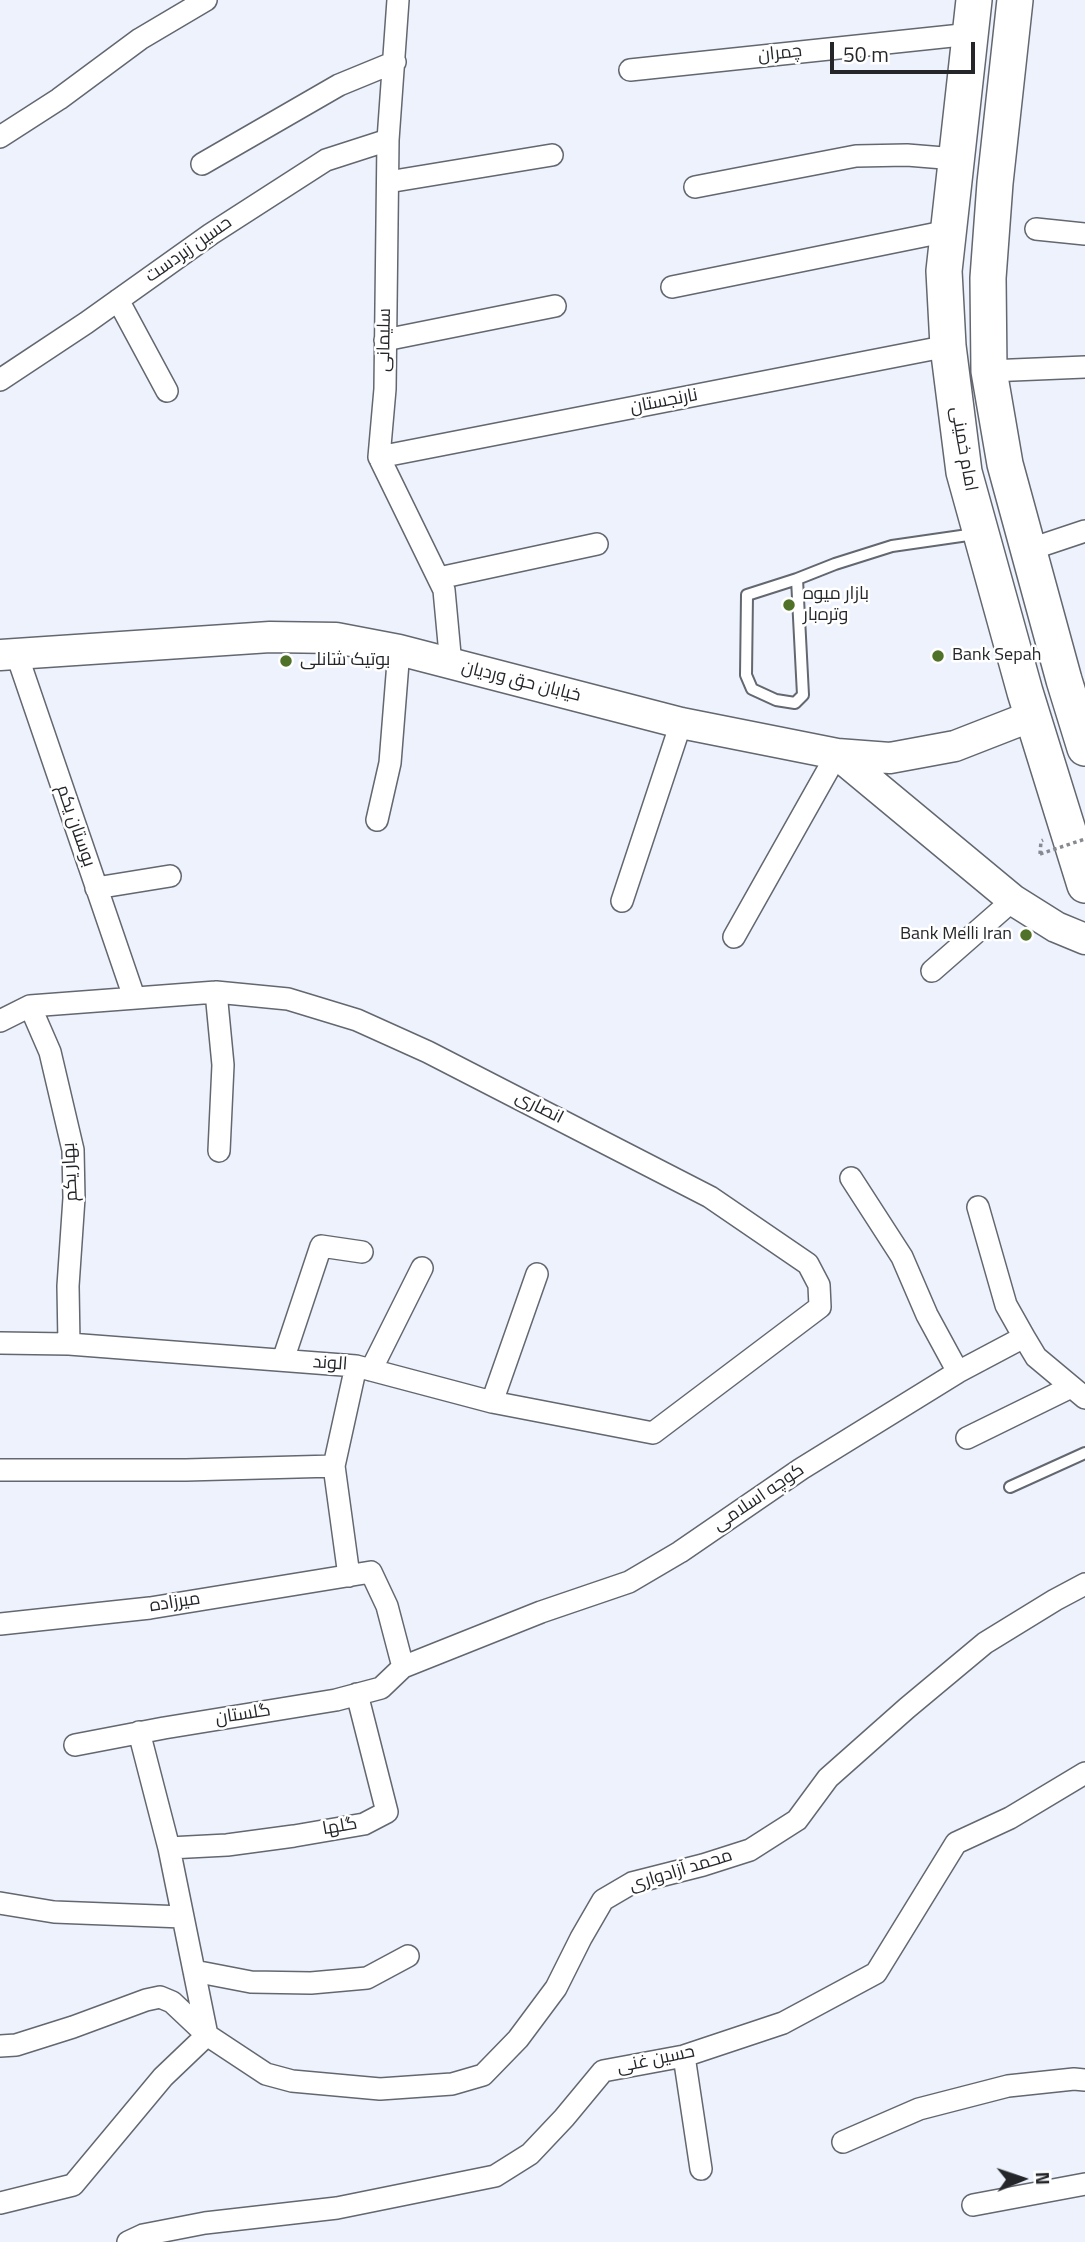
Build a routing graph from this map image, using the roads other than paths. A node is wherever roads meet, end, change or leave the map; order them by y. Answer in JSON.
{"nodes":[{"id":1,"x":206,"y":0,"type":"edge"},
{"id":2,"x":398,"y":0,"type":"edge"},
{"id":3,"x":974,"y":0,"type":"edge"},
{"id":4,"x":1016,"y":0,"type":"edge"},
{"id":5,"x":971,"y":34,"type":"junction"},
{"id":6,"x":395,"y":62,"type":"junction"},
{"id":7,"x":630,"y":70,"type":"dead end"},
{"id":8,"x":0,"y":137,"type":"edge"},
{"id":9,"x":388,"y":140,"type":"junction"},
{"id":10,"x":552,"y":155,"type":"dead end"},
{"id":11,"x":956,"y":159,"type":"junction"},
{"id":12,"x":202,"y":164,"type":"dead end"},
{"id":13,"x":388,"y":182,"type":"junction"},
{"id":14,"x":695,"y":187,"type":"dead end"},
{"id":15,"x":1036,"y":229,"type":"dead end"},
{"id":16,"x":948,"y":231,"type":"junction"},
{"id":17,"x":1085,"y":234,"type":"edge"},
{"id":18,"x":672,"y":287,"type":"dead end"},
{"id":19,"x":118,"y":300,"type":"junction"},
{"id":20,"x":555,"y":306,"type":"dead end"},
{"id":21,"x":386,"y":340,"type":"junction"},
{"id":22,"x":948,"y":346,"type":"junction"},
{"id":23,"x":1085,"y":367,"type":"edge"},
{"id":24,"x":989,"y":371,"type":"junction"},
{"id":25,"x":0,"y":380,"type":"edge"},
{"id":26,"x":167,"y":391,"type":"dead end"},
{"id":27,"x":379,"y":457,"type":"junction"},
{"id":28,"x":1085,"y":531,"type":"edge"},
{"id":29,"x":981,"y":533,"type":"junction"},
{"id":30,"x":597,"y":544,"type":"dead end"},
{"id":31,"x":1028,"y":550,"type":"junction"},
{"id":32,"x":439,"y":578,"type":"junction"},
{"id":33,"x":797,"y":579,"type":"junction"},
{"id":34,"x":399,"y":650,"type":"junction"},
{"id":35,"x":8,"y":655,"type":"edge"},
{"id":36,"x":451,"y":665,"type":"junction"},
{"id":37,"x":1032,"y":716,"type":"junction"},
{"id":38,"x":681,"y":723,"type":"junction"},
{"id":39,"x":1085,"y":748,"type":"edge"},
{"id":40,"x":837,"y":754,"type":"junction"},
{"id":41,"x":377,"y":820,"type":"dead end"},
{"id":42,"x":170,"y":876,"type":"dead end"},
{"id":43,"x":1085,"y":884,"type":"edge"},
{"id":44,"x":96,"y":888,"type":"junction"},
{"id":45,"x":1013,"y":900,"type":"junction"},
{"id":46,"x":622,"y":901,"type":"dead end"},
{"id":47,"x":734,"y":937,"type":"dead end"},
{"id":48,"x":1085,"y":939,"type":"edge"},
{"id":49,"x":932,"y":971,"type":"dead end"},
{"id":50,"x":216,"y":992,"type":"junction"},
{"id":51,"x":134,"y":997,"type":"junction"},
{"id":52,"x":30,"y":1006,"type":"junction"},
{"id":53,"x":0,"y":1021,"type":"edge"},
{"id":54,"x":219,"y":1151,"type":"dead end"},
{"id":55,"x":851,"y":1178,"type":"dead end"},
{"id":56,"x":978,"y":1207,"type":"dead end"},
{"id":57,"x":362,"y":1252,"type":"dead end"},
{"id":58,"x":422,"y":1268,"type":"dead end"},
{"id":59,"x":537,"y":1274,"type":"dead end"},
{"id":60,"x":1024,"y":1338,"type":"junction"},
{"id":61,"x":0,"y":1343,"type":"edge"},
{"id":62,"x":69,"y":1344,"type":"junction"},
{"id":63,"x":283,"y":1360,"type":"junction"},
{"id":64,"x":364,"y":1368,"type":"junction"},
{"id":65,"x":958,"y":1372,"type":"junction"},
{"id":66,"x":1078,"y":1392,"type":"edge"},
{"id":67,"x":492,"y":1402,"type":"junction"},
{"id":68,"x":653,"y":1433,"type":"joint"},
{"id":69,"x":967,"y":1438,"type":"dead end"},
{"id":70,"x":1085,"y":1453,"type":"edge"},
{"id":71,"x":334,"y":1466,"type":"junction"},
{"id":72,"x":0,"y":1470,"type":"edge"},
{"id":73,"x":1010,"y":1487,"type":"dead end"},
{"id":74,"x":349,"y":1576,"type":"junction"},
{"id":75,"x":1085,"y":1584,"type":"edge"},
{"id":76,"x":0,"y":1624,"type":"edge"},
{"id":77,"x":403,"y":1667,"type":"junction"},
{"id":78,"x":357,"y":1694,"type":"junction"},
{"id":79,"x":139,"y":1732,"type":"junction"},
{"id":80,"x":75,"y":1745,"type":"dead end"},
{"id":81,"x":1085,"y":1773,"type":"edge"},
{"id":82,"x":169,"y":1848,"type":"junction"},
{"id":83,"x":0,"y":1903,"type":"edge"},
{"id":84,"x":183,"y":1917,"type":"junction"},
{"id":85,"x":408,"y":1956,"type":"dead end"},
{"id":86,"x":194,"y":1971,"type":"junction"},
{"id":87,"x":208,"y":2035,"type":"junction"},
{"id":88,"x":0,"y":2046,"type":"edge"},
{"id":89,"x":684,"y":2056,"type":"junction"},
{"id":90,"x":1085,"y":2081,"type":"edge"},
{"id":91,"x":843,"y":2142,"type":"dead end"},
{"id":92,"x":701,"y":2169,"type":"dead end"},
{"id":93,"x":1085,"y":2184,"type":"edge"},
{"id":94,"x":0,"y":2203,"type":"edge"},
{"id":95,"x":973,"y":2205,"type":"dead end"},
{"id":96,"x":128,"y":2242,"type":"edge"}],
"edges":[{"from":1,"to":8,"type":"street"},
{"from":2,"to":6,"type":"street","name":"سلیمانی"},
{"from":3,"to":5,"type":"highway","name":"امام خمینی"},
{"from":4,"to":24,"type":"highway"},
{"from":5,"to":7,"type":"street","name":"چمران"},
{"from":5,"to":11,"type":"highway","name":"امام خمینی"},
{"from":6,"to":9,"type":"street","name":"سلیمانی"},
{"from":6,"to":12,"type":"street"},
{"from":9,"to":13,"type":"street","name":"سلیمانی"},
{"from":9,"to":19,"type":"street","name":"حسین زبردست"},
{"from":10,"to":13,"type":"street"},
{"from":11,"to":14,"type":"street"},
{"from":11,"to":16,"type":"highway","name":"امام خمینی"},
{"from":13,"to":21,"type":"street","name":"سلیمانی"},
{"from":15,"to":17,"type":"street"},
{"from":16,"to":18,"type":"street"},
{"from":16,"to":22,"type":"highway","name":"امام خمینی"},
{"from":19,"to":25,"type":"street","name":"حسین زبردست"},
{"from":19,"to":26,"type":"street"},
{"from":20,"to":21,"type":"street"},
{"from":21,"to":27,"type":"street","name":"سلیمانی"},
{"from":22,"to":27,"type":"street","name":"نارنجستان"},
{"from":22,"to":29,"type":"highway","name":"امام خمینی"},
{"from":23,"to":24,"type":"street"},
{"from":24,"to":31,"type":"highway"},
{"from":27,"to":32,"type":"street"},
{"from":28,"to":31,"type":"street"},
{"from":29,"to":33,"type":"lane"},
{"from":29,"to":37,"type":"highway","name":"امام خمینی"},
{"from":30,"to":32,"type":"street"},
{"from":31,"to":39,"type":"highway"},
{"from":32,"to":36,"type":"street"},
{"from":33,"to":33,"type":"lane"},
{"from":34,"to":35,"type":"main road","name":"خیابان حق وردیان"},
{"from":34,"to":36,"type":"main road","name":"خیابان حق وردیان"},
{"from":34,"to":41,"type":"street"},
{"from":35,"to":44,"type":"street","name":"بوستان یکم"},
{"from":36,"to":38,"type":"main road","name":"خیابان حق وردیان"},
{"from":37,"to":40,"type":"main road","name":"خیابان حق وردیان"},
{"from":37,"to":43,"type":"highway","name":"امام خمینی"},
{"from":38,"to":40,"type":"main road","name":"خیابان حق وردیان"},
{"from":38,"to":46,"type":"street"},
{"from":40,"to":45,"type":"main road"},
{"from":40,"to":47,"type":"street"},
{"from":42,"to":44,"type":"street"},
{"from":44,"to":51,"type":"street","name":"بوستان یکم"},
{"from":45,"to":48,"type":"main road"},
{"from":45,"to":49,"type":"street"},
{"from":50,"to":51,"type":"street","name":"انصاری"},
{"from":50,"to":54,"type":"street"},
{"from":50,"to":68,"type":"street","name":"انصاری"},
{"from":51,"to":52,"type":"street","name":"انصاری"},
{"from":52,"to":53,"type":"street","name":"انصاری"},
{"from":52,"to":62,"type":"street","name":"بهار یکم"},
{"from":55,"to":65,"type":"street"},
{"from":56,"to":60,"type":"street"},
{"from":57,"to":63,"type":"street"},
{"from":58,"to":64,"type":"street"},
{"from":59,"to":67,"type":"street"},
{"from":60,"to":65,"type":"street","name":"کوچه اسلامی"},
{"from":60,"to":66,"type":"street"},
{"from":61,"to":62,"type":"street","name":"الوند"},
{"from":62,"to":63,"type":"street","name":"الوند"},
{"from":63,"to":64,"type":"street","name":"الوند"},
{"from":64,"to":67,"type":"street","name":"الوند"},
{"from":64,"to":71,"type":"street"},
{"from":65,"to":77,"type":"street","name":"کوچه اسلامی"},
{"from":66,"to":69,"type":"street"},
{"from":67,"to":68,"type":"street","name":"الوند"},
{"from":70,"to":73,"type":"lane"},
{"from":71,"to":72,"type":"street"},
{"from":71,"to":74,"type":"street"},
{"from":74,"to":76,"type":"street","name":"میرزاده"},
{"from":74,"to":77,"type":"street"},
{"from":75,"to":87,"type":"street","name":"محمد آزادواری"},
{"from":77,"to":78,"type":"street","name":"گلستان"},
{"from":78,"to":79,"type":"street","name":"گلستان"},
{"from":78,"to":82,"type":"street","name":"گلها"},
{"from":79,"to":80,"type":"street","name":"گلستان"},
{"from":79,"to":82,"type":"street"},
{"from":81,"to":89,"type":"street","name":"حسین غنی"},
{"from":82,"to":84,"type":"street"},
{"from":83,"to":84,"type":"street"},
{"from":84,"to":86,"type":"street"},
{"from":85,"to":86,"type":"street"},
{"from":86,"to":87,"type":"street"},
{"from":87,"to":88,"type":"street","name":"محمد آزادواری"},
{"from":87,"to":94,"type":"street"},
{"from":89,"to":92,"type":"street"},
{"from":89,"to":96,"type":"street","name":"حسین غنی"},
{"from":90,"to":91,"type":"street"},
{"from":93,"to":95,"type":"street"}]}
